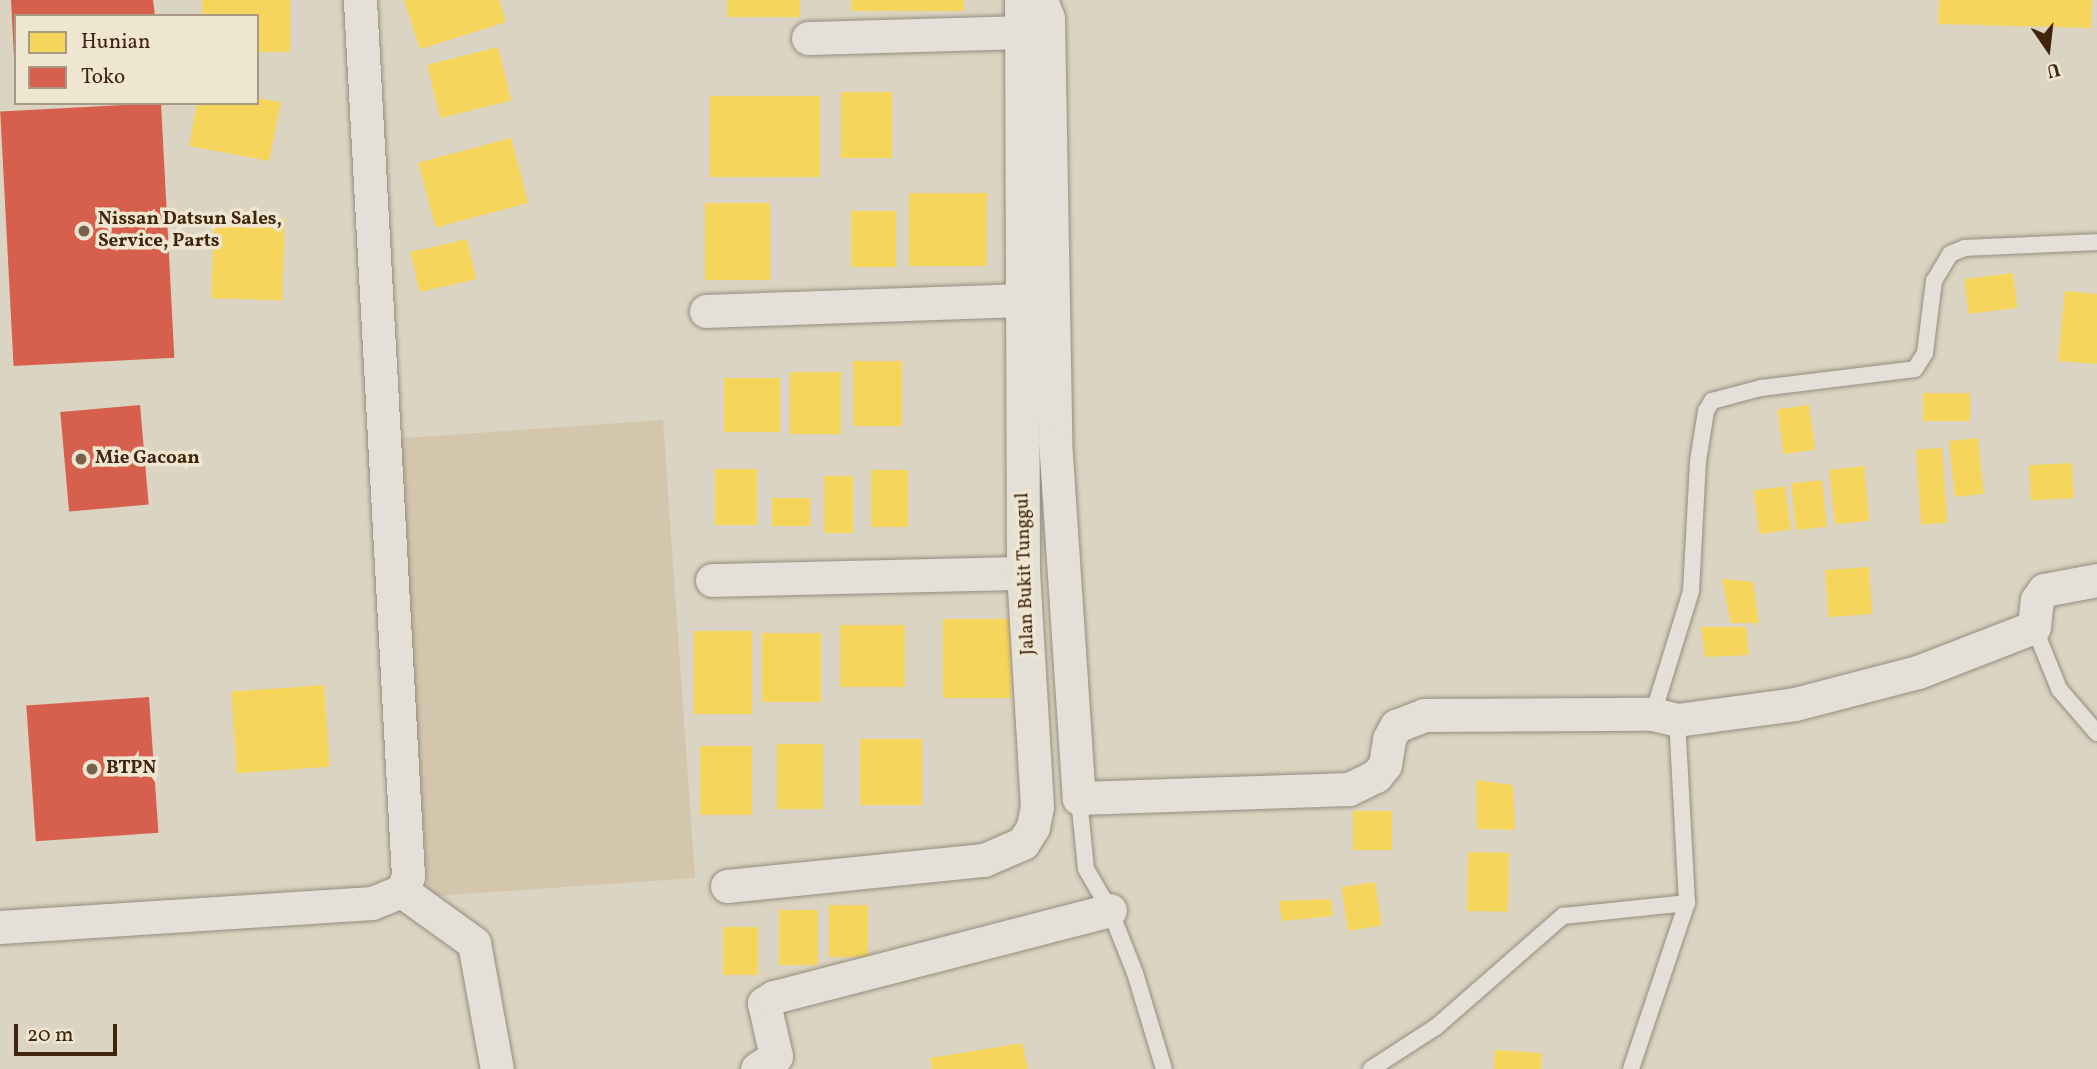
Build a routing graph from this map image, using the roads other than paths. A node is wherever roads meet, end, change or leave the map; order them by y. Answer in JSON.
{"nodes":[{"id":1,"x":360,"y":0,"type":"edge"},
{"id":2,"x":1041,"y":0,"type":"edge"},
{"id":3,"x":1020,"y":16,"type":"edge"},
{"id":4,"x":808,"y":37,"type":"dead end"},
{"id":5,"x":2097,"y":242,"type":"edge"},
{"id":6,"x":1021,"y":300,"type":"junction"},
{"id":7,"x":706,"y":311,"type":"dead end"},
{"id":8,"x":1023,"y":573,"type":"junction"},
{"id":9,"x":712,"y":580,"type":"dead end"},
{"id":10,"x":2097,"y":580,"type":"edge"},
{"id":11,"x":2034,"y":627,"type":"junction"},
{"id":12,"x":1665,"y":717,"type":"junction"},
{"id":13,"x":2097,"y":733,"type":"edge"},
{"id":14,"x":1079,"y":798,"type":"junction"},
{"id":15,"x":727,"y":886,"type":"dead end"},
{"id":16,"x":402,"y":891,"type":"junction"},
{"id":17,"x":1687,"y":903,"type":"junction"},
{"id":18,"x":1110,"y":910,"type":"junction"},
{"id":19,"x":0,"y":927,"type":"edge"},
{"id":20,"x":497,"y":1069,"type":"edge"},
{"id":21,"x":757,"y":1069,"type":"edge"},
{"id":22,"x":1164,"y":1069,"type":"edge"},
{"id":23,"x":1371,"y":1069,"type":"edge"},
{"id":24,"x":1631,"y":1069,"type":"edge"}],
"edges":[{"from":1,"to":16,"type":"street"},
{"from":2,"to":14,"type":"street"},
{"from":3,"to":4,"type":"street"},
{"from":3,"to":6,"type":"street","name":"Jalan Bukit Tunggul"},
{"from":5,"to":12,"type":"lane"},
{"from":6,"to":7,"type":"street"},
{"from":6,"to":8,"type":"street","name":"Jalan Bukit Tunggul"},
{"from":8,"to":9,"type":"street"},
{"from":8,"to":15,"type":"street","name":"Jalan Bukit Tunggul"},
{"from":10,"to":11,"type":"street"},
{"from":11,"to":12,"type":"street"},
{"from":11,"to":13,"type":"lane"},
{"from":12,"to":14,"type":"street"},
{"from":12,"to":17,"type":"lane"},
{"from":14,"to":18,"type":"lane"},
{"from":16,"to":19,"type":"street"},
{"from":16,"to":20,"type":"street"},
{"from":17,"to":23,"type":"lane"},
{"from":17,"to":24,"type":"lane"},
{"from":18,"to":21,"type":"street"},
{"from":18,"to":22,"type":"lane"}]}
